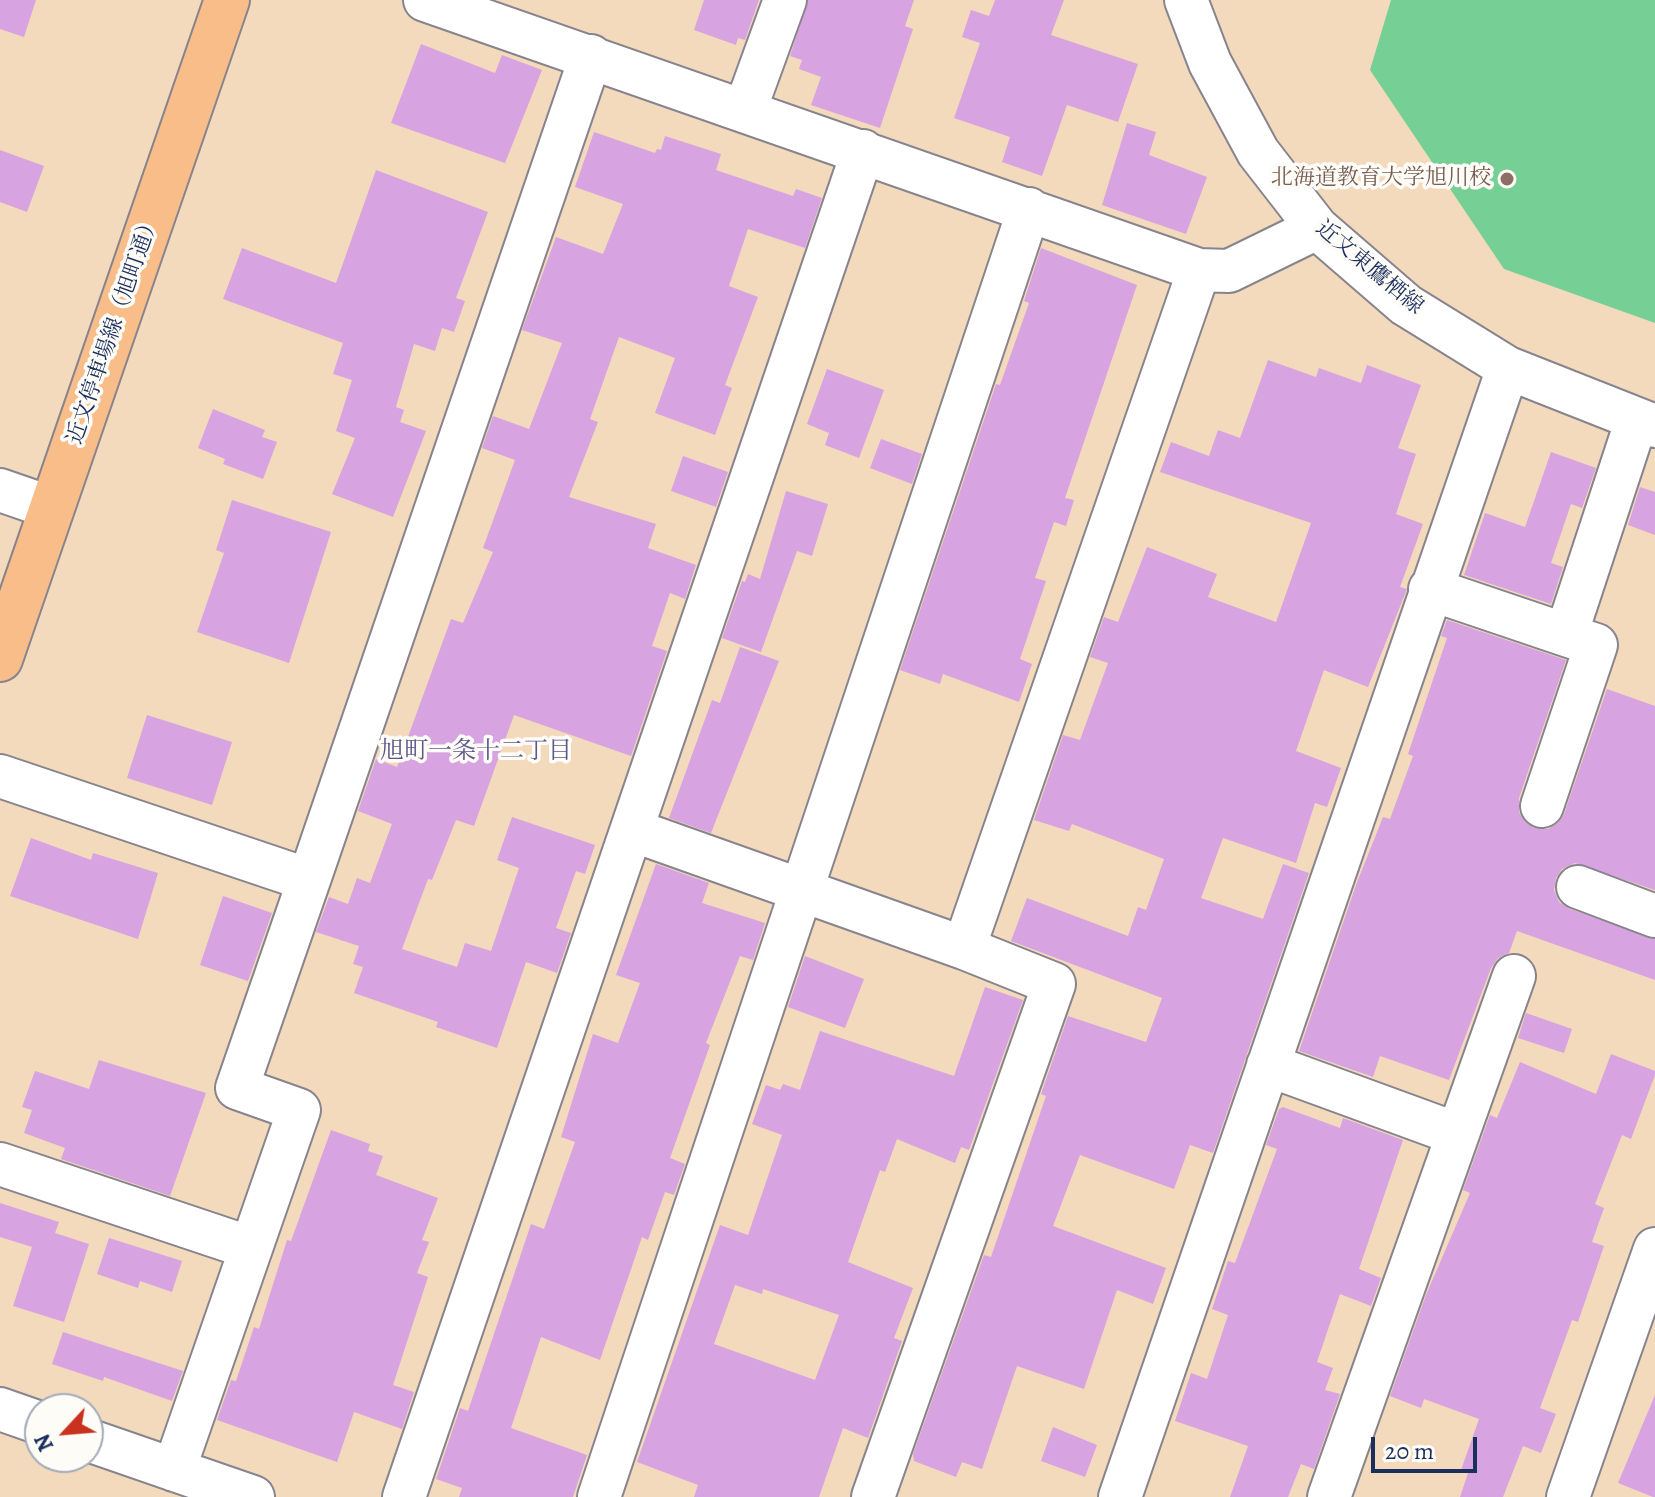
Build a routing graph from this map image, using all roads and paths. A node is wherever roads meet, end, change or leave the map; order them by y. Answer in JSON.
{"nodes":[{"id":1,"x":227,"y":0,"type":"edge"},
{"id":2,"x":425,"y":0,"type":"edge"},
{"id":3,"x":785,"y":0,"type":"edge"},
{"id":4,"x":1186,"y":0,"type":"edge"},
{"id":5,"x":591,"y":56,"type":"junction"},
{"id":6,"x":745,"y":110,"type":"junction"},
{"id":7,"x":863,"y":151,"type":"junction"},
{"id":8,"x":1029,"y":209,"type":"junction"},
{"id":9,"x":1317,"y":228,"type":"junction"},
{"id":10,"x":1199,"y":270,"type":"junction"},
{"id":11,"x":1508,"y":368,"type":"junction"},
{"id":12,"x":1646,"y":422,"type":"edge"},
{"id":13,"x":0,"y":490,"type":"edge"},
{"id":14,"x":52,"y":508,"type":"junction"},
{"id":15,"x":1430,"y":589,"type":"junction"},
{"id":16,"x":1566,"y":635,"type":"junction"},
{"id":17,"x":0,"y":659,"type":"edge"},
{"id":18,"x":0,"y":776,"type":"edge"},
{"id":19,"x":1542,"y":806,"type":"dead end"},
{"id":20,"x":632,"y":830,"type":"junction"},
{"id":21,"x":309,"y":880,"type":"junction"},
{"id":22,"x":1578,"y":887,"type":"dead end"},
{"id":23,"x":800,"y":890,"type":"junction"},
{"id":24,"x":1655,"y":916,"type":"edge"},
{"id":25,"x":964,"y":948,"type":"junction"},
{"id":26,"x":1514,"y":976,"type":"dead end"},
{"id":27,"x":1268,"y":1065,"type":"junction"},
{"id":28,"x":1457,"y":1134,"type":"junction"},
{"id":29,"x":0,"y":1164,"type":"edge"},
{"id":30,"x":251,"y":1248,"type":"junction"},
{"id":31,"x":1655,"y":1249,"type":"edge"},
{"id":32,"x":0,"y":1409,"type":"edge"},
{"id":33,"x":24,"y":1417,"type":"edge"},
{"id":34,"x":104,"y":1448,"type":"edge"},
{"id":35,"x":158,"y":1477,"type":"edge"},
{"id":36,"x":253,"y":1497,"type":"edge"},
{"id":37,"x":404,"y":1497,"type":"edge"},
{"id":38,"x":599,"y":1497,"type":"edge"},
{"id":39,"x":873,"y":1497,"type":"edge"},
{"id":40,"x":1120,"y":1497,"type":"edge"},
{"id":41,"x":1329,"y":1497,"type":"edge"},
{"id":42,"x":1568,"y":1497,"type":"edge"}],
"edges":[{"from":1,"to":14,"type":"main road","name":"近文停車場線（旭町通）"},
{"from":2,"to":5,"type":"street"},
{"from":3,"to":6,"type":"street"},
{"from":4,"to":9,"type":"street","name":"近文東鷹栖線"},
{"from":5,"to":6,"type":"street"},
{"from":5,"to":21,"type":"street"},
{"from":6,"to":7,"type":"street"},
{"from":7,"to":8,"type":"street"},
{"from":7,"to":20,"type":"street"},
{"from":8,"to":10,"type":"street"},
{"from":8,"to":23,"type":"street"},
{"from":9,"to":10,"type":"street"},
{"from":9,"to":11,"type":"street","name":"近文東鷹栖線"},
{"from":10,"to":25,"type":"street"},
{"from":11,"to":12,"type":"street","name":"近文東鷹栖線"},
{"from":11,"to":15,"type":"street"},
{"from":12,"to":16,"type":"street"},
{"from":13,"to":14,"type":"street"},
{"from":14,"to":17,"type":"main road","name":"近文停車場線（旭町通）"},
{"from":15,"to":16,"type":"street"},
{"from":15,"to":27,"type":"street"},
{"from":16,"to":19,"type":"street"},
{"from":18,"to":21,"type":"street"},
{"from":20,"to":23,"type":"street"},
{"from":20,"to":37,"type":"street"},
{"from":21,"to":30,"type":"street"},
{"from":22,"to":24,"type":"street"},
{"from":23,"to":25,"type":"street"},
{"from":23,"to":38,"type":"street"},
{"from":25,"to":39,"type":"street"},
{"from":26,"to":28,"type":"street"},
{"from":27,"to":28,"type":"street"},
{"from":27,"to":40,"type":"street"},
{"from":28,"to":41,"type":"street"},
{"from":29,"to":30,"type":"street"},
{"from":30,"to":35,"type":"street"},
{"from":31,"to":42,"type":"street"},
{"from":32,"to":33,"type":"street"},
{"from":34,"to":35,"type":"street"},
{"from":35,"to":36,"type":"street"}]}
